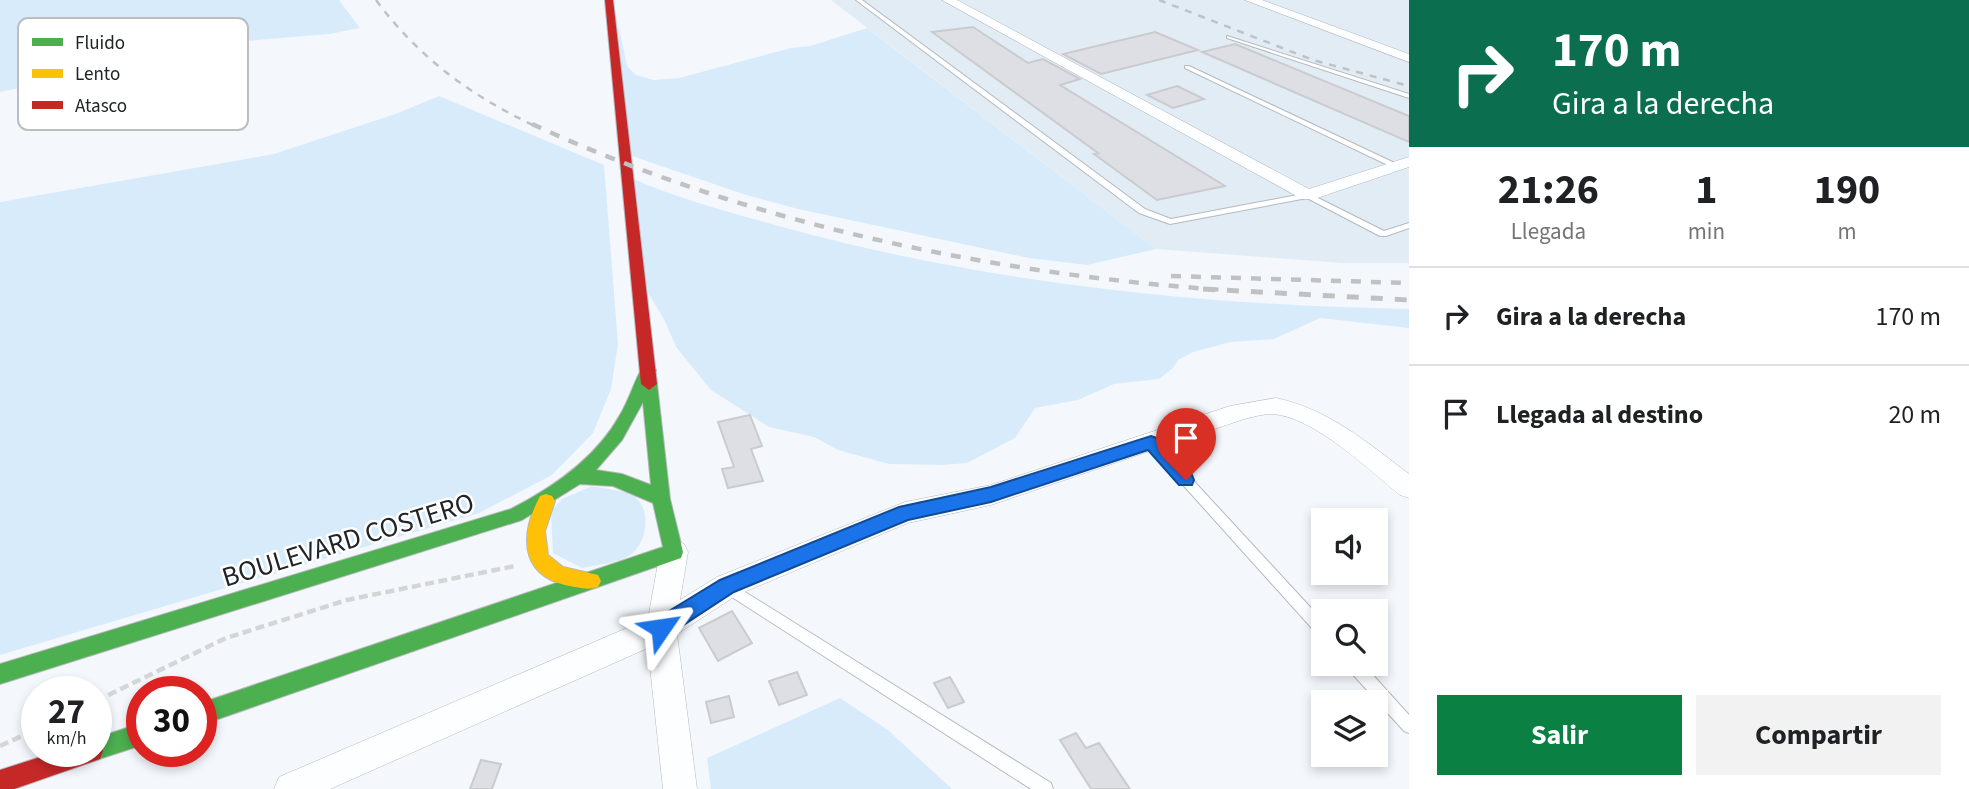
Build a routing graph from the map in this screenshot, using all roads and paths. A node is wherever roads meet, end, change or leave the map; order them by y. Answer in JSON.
{"nodes":[{"id":1,"x":609,"y":0,"type":"edge"},
{"id":2,"x":859,"y":0,"type":"edge"},
{"id":3,"x":948,"y":0,"type":"edge"},
{"id":4,"x":1251,"y":0,"type":"edge"},
{"id":5,"x":1229,"y":37,"type":"dead end"},
{"id":6,"x":1409,"y":58,"type":"edge"},
{"id":7,"x":1187,"y":67,"type":"dead end"},
{"id":8,"x":1409,"y":96,"type":"edge"},
{"id":9,"x":1403,"y":164,"type":"edge"},
{"id":10,"x":1308,"y":195,"type":"junction"},
{"id":11,"x":1409,"y":225,"type":"edge"},
{"id":12,"x":649,"y":369,"type":"junction"},
{"id":13,"x":1151,"y":442,"type":"junction"},
{"id":14,"x":580,"y":477,"type":"junction"},
{"id":15,"x":1409,"y":488,"type":"edge"},
{"id":16,"x":661,"y":499,"type":"junction"},
{"id":17,"x":546,"y":501,"type":"junction"},
{"id":18,"x":674,"y":552,"type":"junction"},
{"id":19,"x":539,"y":557,"type":"junction"},
{"id":20,"x":591,"y":581,"type":"junction"},
{"id":21,"x":727,"y":586,"type":"junction"},
{"id":22,"x":1311,"y":618,"type":"edge"},
{"id":23,"x":661,"y":628,"type":"junction"},
{"id":24,"x":0,"y":674,"type":"edge"},
{"id":25,"x":1364,"y":676,"type":"edge"},
{"id":26,"x":112,"y":693,"type":"edge"},
{"id":27,"x":217,"y":708,"type":"edge"},
{"id":28,"x":1409,"y":726,"type":"edge"},
{"id":29,"x":21,"y":736,"type":"edge"},
{"id":30,"x":0,"y":746,"type":"edge"},
{"id":31,"x":44,"y":767,"type":"edge"},
{"id":32,"x":0,"y":782,"type":"edge"},
{"id":33,"x":291,"y":789,"type":"edge"},
{"id":34,"x":680,"y":789,"type":"edge"},
{"id":35,"x":1045,"y":789,"type":"edge"}],
"edges":[{"from":1,"to":12,"type":"main road"},
{"from":2,"to":10,"type":"lane"},
{"from":3,"to":10,"type":"street"},
{"from":4,"to":6,"type":"street"},
{"from":5,"to":8,"type":"lane"},
{"from":7,"to":9,"type":"lane"},
{"from":9,"to":10,"type":"street"},
{"from":10,"to":11,"type":"lane"},
{"from":12,"to":14,"type":"main road","name":"BOULEVARD COSTERO"},
{"from":12,"to":16,"type":"main road"},
{"from":13,"to":15,"type":"street"},
{"from":13,"to":21,"type":"street"},
{"from":13,"to":22,"type":"lane"},
{"from":14,"to":16,"type":"main road"},
{"from":14,"to":17,"type":"main road","name":"BOULEVARD COSTERO"},
{"from":16,"to":18,"type":"main road"},
{"from":17,"to":19,"type":"main road"},
{"from":17,"to":24,"type":"main road","name":"BOULEVARD COSTERO"},
{"from":18,"to":20,"type":"main road"},
{"from":18,"to":23,"type":"street"},
{"from":19,"to":20,"type":"main road"},
{"from":19,"to":26,"type":"path"},
{"from":20,"to":27,"type":"main road"},
{"from":21,"to":23,"type":"street"},
{"from":21,"to":35,"type":"lane"},
{"from":23,"to":33,"type":"street"},
{"from":23,"to":34,"type":"street"},
{"from":25,"to":28,"type":"lane"},
{"from":29,"to":30,"type":"path"},
{"from":31,"to":32,"type":"main road"}]}
